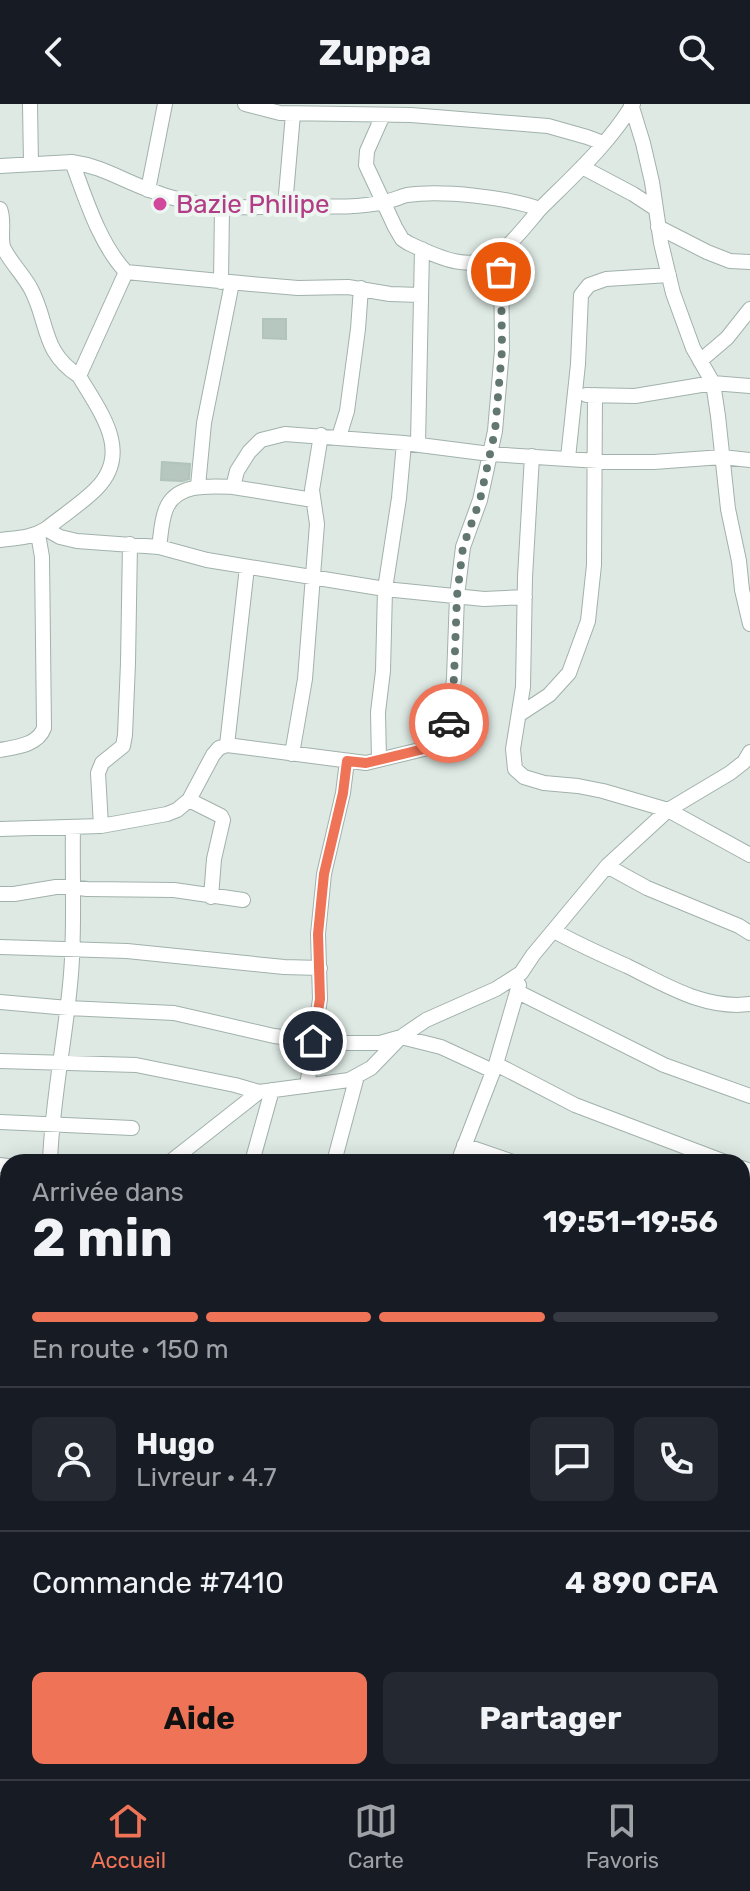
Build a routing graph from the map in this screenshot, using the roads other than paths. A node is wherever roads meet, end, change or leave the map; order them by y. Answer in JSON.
{"nodes":[{"id":1,"x":30,"y":104,"type":"edge"},
{"id":2,"x":165,"y":104,"type":"edge"},
{"id":3,"x":245,"y":104,"type":"edge"},
{"id":4,"x":632,"y":105,"type":"edge"},
{"id":5,"x":377,"y":111,"type":"edge"},
{"id":6,"x":293,"y":114,"type":"junction"},
{"id":7,"x":603,"y":143,"type":"junction"},
{"id":8,"x":72,"y":162,"type":"junction"},
{"id":9,"x":31,"y":164,"type":"junction"},
{"id":10,"x":0,"y":166,"type":"edge"},
{"id":11,"x":582,"y":167,"type":"junction"},
{"id":12,"x":148,"y":190,"type":"junction"},
{"id":13,"x":384,"y":202,"type":"junction"},
{"id":14,"x":285,"y":206,"type":"junction"},
{"id":15,"x":222,"y":207,"type":"junction"},
{"id":16,"x":0,"y":209,"type":"edge"},
{"id":17,"x":540,"y":209,"type":"junction"},
{"id":18,"x":656,"y":209,"type":"junction"},
{"id":19,"x":658,"y":227,"type":"junction"},
{"id":20,"x":422,"y":249,"type":"junction"},
{"id":21,"x":501,"y":252,"type":"junction"},
{"id":22,"x":750,"y":262,"type":"edge"},
{"id":23,"x":126,"y":272,"type":"junction"},
{"id":24,"x":669,"y":275,"type":"junction"},
{"id":25,"x":227,"y":282,"type":"junction"},
{"id":26,"x":361,"y":288,"type":"junction"},
{"id":27,"x":420,"y":295,"type":"junction"},
{"id":28,"x":750,"y":309,"type":"edge"},
{"id":29,"x":700,"y":361,"type":"junction"},
{"id":30,"x":79,"y":376,"type":"junction"},
{"id":31,"x":713,"y":383,"type":"junction"},
{"id":32,"x":750,"y":386,"type":"edge"},
{"id":33,"x":595,"y":395,"type":"junction"},
{"id":34,"x":574,"y":396,"type":"junction"},
{"id":35,"x":321,"y":435,"type":"junction"},
{"id":36,"x":339,"y":437,"type":"junction"},
{"id":37,"x":411,"y":443,"type":"junction"},
{"id":38,"x":490,"y":454,"type":"junction"},
{"id":39,"x":532,"y":456,"type":"junction"},
{"id":40,"x":722,"y":457,"type":"junction"},
{"id":41,"x":568,"y":458,"type":"junction"},
{"id":42,"x":595,"y":460,"type":"junction"},
{"id":43,"x":750,"y":460,"type":"edge"},
{"id":44,"x":198,"y":486,"type":"junction"},
{"id":45,"x":233,"y":487,"type":"junction"},
{"id":46,"x":313,"y":500,"type":"junction"},
{"id":47,"x":42,"y":532,"type":"junction"},
{"id":48,"x":0,"y":540,"type":"edge"},
{"id":49,"x":130,"y":544,"type":"junction"},
{"id":50,"x":159,"y":547,"type":"junction"},
{"id":51,"x":744,"y":562,"type":"edge"},
{"id":52,"x":247,"y":567,"type":"junction"},
{"id":53,"x":314,"y":578,"type":"junction"},
{"id":54,"x":385,"y":589,"type":"junction"},
{"id":55,"x":457,"y":596,"type":"junction"},
{"id":56,"x":525,"y":597,"type":"junction"},
{"id":57,"x":750,"y":624,"type":"edge"},
{"id":58,"x":520,"y":714,"type":"junction"},
{"id":59,"x":227,"y":745,"type":"junction"},
{"id":60,"x":0,"y":750,"type":"edge"},
{"id":61,"x":750,"y":752,"type":"edge"},
{"id":62,"x":292,"y":754,"type":"junction"},
{"id":63,"x":379,"y":760,"type":"junction"},
{"id":64,"x":347,"y":761,"type":"junction"},
{"id":65,"x":189,"y":800,"type":"junction"},
{"id":66,"x":668,"y":810,"type":"junction"},
{"id":67,"x":101,"y":826,"type":"junction"},
{"id":68,"x":73,"y":827,"type":"junction"},
{"id":69,"x":0,"y":829,"type":"edge"},
{"id":70,"x":750,"y":855,"type":"edge"},
{"id":71,"x":607,"y":866,"type":"junction"},
{"id":72,"x":71,"y":887,"type":"junction"},
{"id":73,"x":0,"y":894,"type":"edge"},
{"id":74,"x":211,"y":897,"type":"junction"},
{"id":75,"x":243,"y":900,"type":"dead end"},
{"id":76,"x":554,"y":931,"type":"junction"},
{"id":77,"x":750,"y":933,"type":"edge"},
{"id":78,"x":0,"y":947,"type":"edge"},
{"id":79,"x":73,"y":949,"type":"junction"},
{"id":80,"x":320,"y":968,"type":"junction"},
{"id":81,"x":521,"y":973,"type":"junction"},
{"id":82,"x":518,"y":992,"type":"junction"},
{"id":83,"x":0,"y":1002,"type":"edge"},
{"id":84,"x":750,"y":1004,"type":"edge"},
{"id":85,"x":68,"y":1008,"type":"junction"},
{"id":86,"x":401,"y":1037,"type":"junction"},
{"id":87,"x":313,"y":1041,"type":"junction"},
{"id":88,"x":0,"y":1061,"type":"edge"},
{"id":89,"x":60,"y":1063,"type":"junction"},
{"id":90,"x":494,"y":1068,"type":"junction"},
{"id":91,"x":357,"y":1076,"type":"junction"},
{"id":92,"x":307,"y":1086,"type":"junction"},
{"id":93,"x":266,"y":1091,"type":"junction"},
{"id":94,"x":750,"y":1096,"type":"edge"},
{"id":95,"x":0,"y":1122,"type":"edge"},
{"id":96,"x":51,"y":1125,"type":"junction"},
{"id":97,"x":132,"y":1128,"type":"dead end"},
{"id":98,"x":464,"y":1145,"type":"junction"},
{"id":99,"x":50,"y":1154,"type":"edge"},
{"id":100,"x":181,"y":1154,"type":"edge"},
{"id":101,"x":254,"y":1154,"type":"edge"},
{"id":102,"x":336,"y":1154,"type":"edge"},
{"id":103,"x":461,"y":1154,"type":"edge"},
{"id":104,"x":490,"y":1154,"type":"edge"},
{"id":105,"x":704,"y":1154,"type":"edge"}],
"edges":[{"from":1,"to":9,"type":"street"},
{"from":2,"to":12,"type":"street"},
{"from":3,"to":6,"type":"street"},
{"from":4,"to":7,"type":"street"},
{"from":4,"to":18,"type":"street"},
{"from":5,"to":6,"type":"street"},
{"from":5,"to":7,"type":"street"},
{"from":5,"to":13,"type":"street"},
{"from":6,"to":14,"type":"street"},
{"from":7,"to":11,"type":"street"},
{"from":8,"to":9,"type":"street"},
{"from":8,"to":12,"type":"street"},
{"from":8,"to":23,"type":"street"},
{"from":9,"to":10,"type":"street"},
{"from":11,"to":17,"type":"street"},
{"from":11,"to":18,"type":"street"},
{"from":12,"to":15,"type":"street"},
{"from":13,"to":14,"type":"street"},
{"from":13,"to":17,"type":"street"},
{"from":13,"to":20,"type":"street"},
{"from":14,"to":15,"type":"street"},
{"from":15,"to":25,"type":"street"},
{"from":16,"to":30,"type":"street"},
{"from":17,"to":21,"type":"street"},
{"from":18,"to":19,"type":"street"},
{"from":19,"to":22,"type":"street"},
{"from":19,"to":24,"type":"street"},
{"from":20,"to":21,"type":"street"},
{"from":20,"to":27,"type":"street"},
{"from":21,"to":38,"type":"street"},
{"from":23,"to":25,"type":"street"},
{"from":23,"to":30,"type":"street"},
{"from":24,"to":29,"type":"street"},
{"from":24,"to":34,"type":"street"},
{"from":25,"to":26,"type":"street"},
{"from":25,"to":44,"type":"street"},
{"from":26,"to":27,"type":"street"},
{"from":26,"to":36,"type":"street"},
{"from":27,"to":37,"type":"street"},
{"from":28,"to":29,"type":"street"},
{"from":29,"to":31,"type":"street"},
{"from":30,"to":47,"type":"street"},
{"from":31,"to":32,"type":"street"},
{"from":31,"to":33,"type":"street"},
{"from":31,"to":40,"type":"street"},
{"from":33,"to":34,"type":"street"},
{"from":33,"to":42,"type":"street"},
{"from":34,"to":41,"type":"street"},
{"from":35,"to":36,"type":"street"},
{"from":35,"to":45,"type":"street"},
{"from":35,"to":46,"type":"street"},
{"from":36,"to":37,"type":"street"},
{"from":37,"to":38,"type":"street"},
{"from":37,"to":54,"type":"street"},
{"from":38,"to":39,"type":"street"},
{"from":38,"to":55,"type":"street"},
{"from":39,"to":41,"type":"street"},
{"from":39,"to":56,"type":"street"},
{"from":40,"to":42,"type":"street"},
{"from":40,"to":43,"type":"street"},
{"from":40,"to":51,"type":"street"},
{"from":41,"to":42,"type":"street"},
{"from":42,"to":58,"type":"street"},
{"from":44,"to":45,"type":"street"},
{"from":44,"to":50,"type":"street"},
{"from":45,"to":46,"type":"street"},
{"from":46,"to":53,"type":"street"},
{"from":47,"to":48,"type":"street"},
{"from":47,"to":49,"type":"street"},
{"from":47,"to":60,"type":"street"},
{"from":49,"to":50,"type":"street"},
{"from":49,"to":67,"type":"street"},
{"from":50,"to":52,"type":"street"},
{"from":51,"to":57,"type":"street"},
{"from":52,"to":53,"type":"street"},
{"from":52,"to":59,"type":"street"},
{"from":53,"to":54,"type":"street"},
{"from":53,"to":62,"type":"street"},
{"from":54,"to":55,"type":"street"},
{"from":54,"to":63,"type":"street"},
{"from":55,"to":56,"type":"street"},
{"from":55,"to":63,"type":"street"},
{"from":56,"to":58,"type":"street"},
{"from":58,"to":66,"type":"street"},
{"from":59,"to":62,"type":"street"},
{"from":59,"to":65,"type":"street"},
{"from":61,"to":66,"type":"street"},
{"from":62,"to":64,"type":"street"},
{"from":63,"to":64,"type":"street"},
{"from":64,"to":80,"type":"street"},
{"from":65,"to":67,"type":"street"},
{"from":65,"to":74,"type":"street"},
{"from":66,"to":70,"type":"street"},
{"from":66,"to":71,"type":"street"},
{"from":67,"to":68,"type":"street"},
{"from":68,"to":69,"type":"street"},
{"from":68,"to":72,"type":"street"},
{"from":71,"to":76,"type":"street"},
{"from":71,"to":77,"type":"street"},
{"from":72,"to":73,"type":"street"},
{"from":72,"to":74,"type":"street"},
{"from":72,"to":79,"type":"street"},
{"from":74,"to":75,"type":"street"},
{"from":76,"to":81,"type":"street"},
{"from":76,"to":84,"type":"street"},
{"from":78,"to":79,"type":"street"},
{"from":79,"to":80,"type":"street"},
{"from":79,"to":85,"type":"street"},
{"from":80,"to":87,"type":"street"},
{"from":81,"to":82,"type":"street"},
{"from":81,"to":86,"type":"street"},
{"from":82,"to":90,"type":"street"},
{"from":82,"to":94,"type":"street"},
{"from":83,"to":85,"type":"street"},
{"from":85,"to":87,"type":"street"},
{"from":85,"to":89,"type":"street"},
{"from":86,"to":87,"type":"street"},
{"from":86,"to":90,"type":"street"},
{"from":86,"to":91,"type":"street"},
{"from":87,"to":92,"type":"street"},
{"from":88,"to":89,"type":"street"},
{"from":89,"to":93,"type":"street"},
{"from":89,"to":96,"type":"street"},
{"from":90,"to":98,"type":"street"},
{"from":90,"to":105,"type":"street"},
{"from":91,"to":92,"type":"street"},
{"from":91,"to":102,"type":"street"},
{"from":92,"to":93,"type":"street"},
{"from":93,"to":100,"type":"street"},
{"from":93,"to":101,"type":"street"},
{"from":95,"to":96,"type":"street"},
{"from":96,"to":97,"type":"street"},
{"from":96,"to":99,"type":"street"},
{"from":98,"to":103,"type":"street"},
{"from":98,"to":104,"type":"street"}]}
